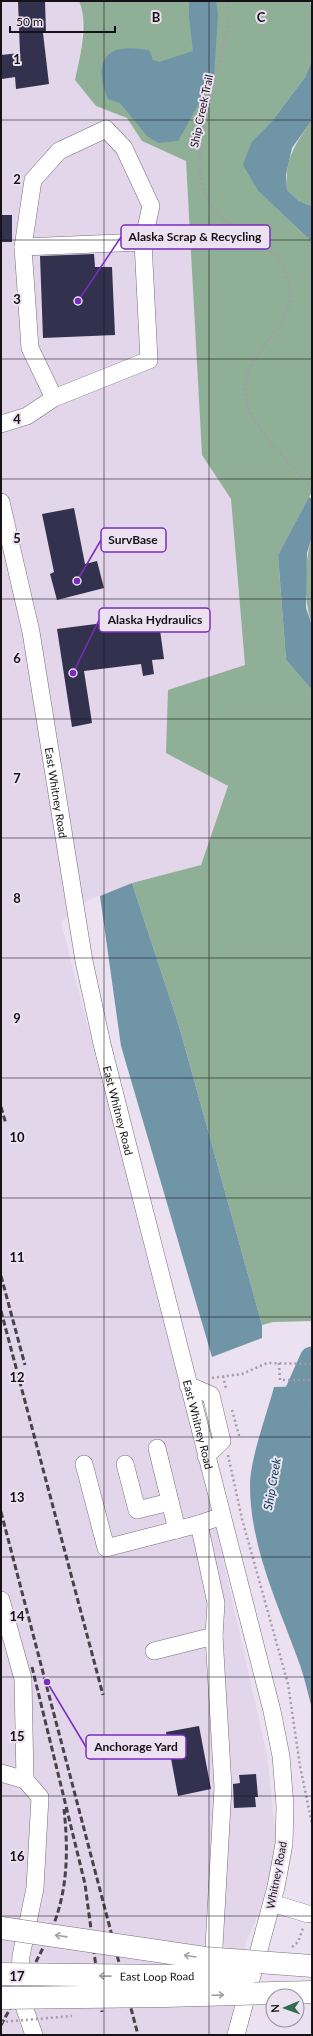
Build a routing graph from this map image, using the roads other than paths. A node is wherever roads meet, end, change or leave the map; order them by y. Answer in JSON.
{"nodes":[{"id":1,"x":143,"y":242,"type":"junction"},
{"id":2,"x":23,"y":247,"type":"junction"},
{"id":3,"x":54,"y":398,"type":"junction"},
{"id":4,"x":1,"y":424,"type":"edge"},
{"id":5,"x":1,"y":502,"type":"edge"},
{"id":6,"x":157,"y":1448,"type":"dead end"},
{"id":7,"x":84,"y":1464,"type":"dead end"},
{"id":8,"x":125,"y":1464,"type":"dead end"},
{"id":9,"x":170,"y":1502,"type":"junction"},
{"id":10,"x":222,"y":1516,"type":"junction"},
{"id":11,"x":199,"y":1524,"type":"junction"},
{"id":12,"x":177,"y":1530,"type":"junction"},
{"id":13,"x":1,"y":1600,"type":"edge"},
{"id":14,"x":214,"y":1636,"type":"junction"},
{"id":15,"x":154,"y":1651,"type":"dead end"},
{"id":16,"x":272,"y":1711,"type":"joint"},
{"id":17,"x":1,"y":1772,"type":"edge"},
{"id":18,"x":25,"y":1780,"type":"junction"},
{"id":19,"x":272,"y":1903,"type":"junction"},
{"id":20,"x":308,"y":1914,"type":"dead end"},
{"id":21,"x":1,"y":1928,"type":"edge"},
{"id":22,"x":214,"y":1946,"type":"dead end"},
{"id":23,"x":312,"y":1966,"type":"edge"},
{"id":24,"x":312,"y":1971,"type":"edge"},
{"id":25,"x":1,"y":1974,"type":"edge"},
{"id":26,"x":312,"y":1992,"type":"edge"},
{"id":27,"x":165,"y":1996,"type":"junction"},
{"id":28,"x":1,"y":1998,"type":"edge"},
{"id":29,"x":1,"y":2008,"type":"edge"},
{"id":30,"x":34,"y":2035,"type":"edge"},
{"id":31,"x":236,"y":2035,"type":"edge"}],
"edges":[{"from":1,"to":2,"type":"street"},
{"from":1,"to":2,"type":"street"},
{"from":1,"to":3,"type":"street"},
{"from":2,"to":3,"type":"street"},
{"from":3,"to":4,"type":"street"},
{"from":5,"to":10,"type":"street","name":"East Whitney Road"},
{"from":6,"to":9,"type":"street"},
{"from":7,"to":12,"type":"street"},
{"from":8,"to":9,"type":"street"},
{"from":9,"to":12,"type":"street"},
{"from":10,"to":11,"type":"street"},
{"from":10,"to":16,"type":"street","name":"East Whitney Road"},
{"from":11,"to":12,"type":"street"},
{"from":11,"to":14,"type":"street"},
{"from":13,"to":18,"type":"street"},
{"from":14,"to":15,"type":"street"},
{"from":14,"to":22,"type":"street"},
{"from":16,"to":19,"type":"street","name":"Whitney Road"},
{"from":17,"to":18,"type":"street"},
{"from":18,"to":30,"type":"street"},
{"from":19,"to":20,"type":"street"},
{"from":19,"to":31,"type":"street","name":"Whitney Road"},
{"from":23,"to":21,"type":"main road","one_way":true,"bridge":true},
{"from":24,"to":25,"type":"main road","name":"East Loop Road","one_way":true,"bridge":true},
{"from":27,"to":26,"type":"main road","name":"East Loop Road","one_way":true,"bridge":true},
{"from":27,"to":28,"type":"main road","name":"East Loop Road","bridge":true},
{"from":27,"to":29,"type":"main road","bridge":true}]}
